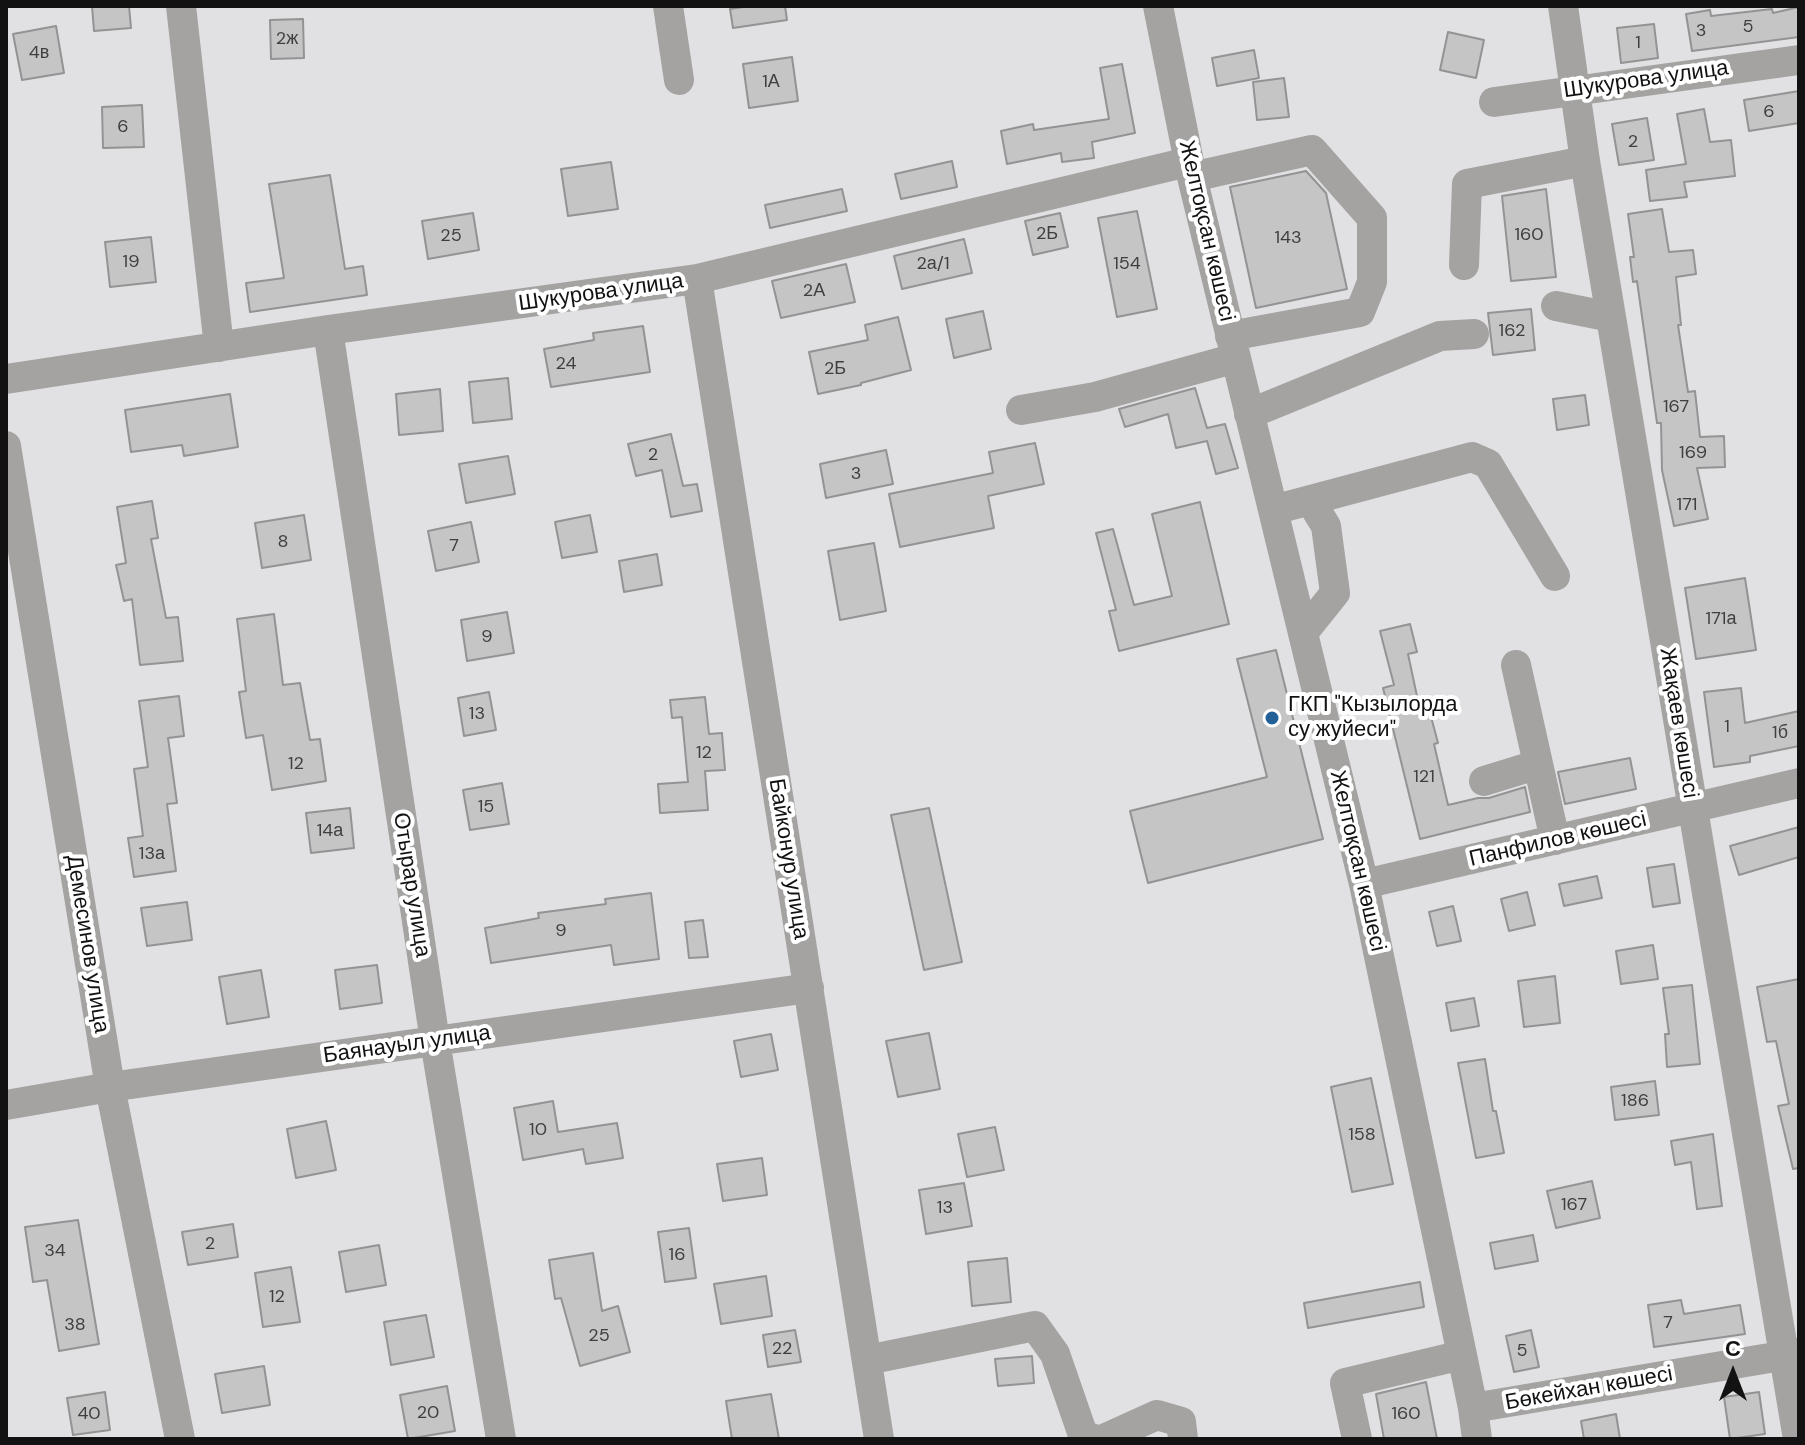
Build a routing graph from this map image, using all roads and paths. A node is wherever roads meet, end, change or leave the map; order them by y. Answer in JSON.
{"nodes":[{"id":1,"x":181,"y":6,"type":"edge"},
{"id":2,"x":668,"y":6,"type":"edge"},
{"id":3,"x":1158,"y":6,"type":"edge"},
{"id":4,"x":1563,"y":6,"type":"edge"},
{"id":5,"x":1799,"y":60,"type":"edge"},
{"id":6,"x":679,"y":80,"type":"dead end"},
{"id":7,"x":1575,"y":89,"type":"junction"},
{"id":8,"x":1494,"y":102,"type":"dead end"},
{"id":9,"x":1585,"y":161,"type":"junction"},
{"id":10,"x":1190,"y":170,"type":"junction"},
{"id":11,"x":1464,"y":265,"type":"dead end"},
{"id":12,"x":697,"y":279,"type":"junction"},
{"id":13,"x":1556,"y":306,"type":"dead end"},
{"id":14,"x":1611,"y":317,"type":"junction"},
{"id":15,"x":328,"y":330,"type":"junction"},
{"id":16,"x":1474,"y":334,"type":"dead end"},
{"id":17,"x":219,"y":347,"type":"junction"},
{"id":18,"x":1233,"y":347,"type":"junction"},
{"id":19,"x":6,"y":379,"type":"edge"},
{"id":20,"x":1021,"y":410,"type":"dead end"},
{"id":21,"x":1249,"y":414,"type":"junction"},
{"id":22,"x":6,"y":446,"type":"edge"},
{"id":23,"x":1310,"y":500,"type":"junction"},
{"id":24,"x":1273,"y":510,"type":"junction"},
{"id":25,"x":1555,"y":576,"type":"dead end"},
{"id":26,"x":1303,"y":633,"type":"junction"},
{"id":27,"x":1516,"y":665,"type":"dead end"},
{"id":28,"x":1536,"y":765,"type":"junction"},
{"id":29,"x":1484,"y":781,"type":"dead end"},
{"id":30,"x":1799,"y":783,"type":"edge"},
{"id":31,"x":1692,"y":809,"type":"junction"},
{"id":32,"x":1555,"y":840,"type":"junction"},
{"id":33,"x":1364,"y":884,"type":"junction"},
{"id":34,"x":809,"y":988,"type":"junction"},
{"id":35,"x":435,"y":1041,"type":"junction"},
{"id":36,"x":110,"y":1087,"type":"junction"},
{"id":37,"x":6,"y":1105,"type":"edge"},
{"id":38,"x":1792,"y":1354,"type":"edge"},
{"id":39,"x":1462,"y":1355,"type":"junction"},
{"id":40,"x":867,"y":1360,"type":"junction"},
{"id":41,"x":1473,"y":1408,"type":"junction"},
{"id":42,"x":180,"y":1439,"type":"edge"},
{"id":43,"x":501,"y":1439,"type":"edge"},
{"id":44,"x":879,"y":1439,"type":"edge"},
{"id":45,"x":1094,"y":1439,"type":"edge"},
{"id":46,"x":1104,"y":1439,"type":"edge"},
{"id":47,"x":1183,"y":1439,"type":"edge"},
{"id":48,"x":1357,"y":1439,"type":"edge"},
{"id":49,"x":1477,"y":1439,"type":"edge"},
{"id":50,"x":1798,"y":1439,"type":"edge"}],
"edges":[{"from":1,"to":17,"type":"street"},
{"from":2,"to":6,"type":"street"},
{"from":3,"to":10,"type":"street","name":"Желтоқсан көшесі"},
{"from":4,"to":7,"type":"street","name":"Жақаев көшесі"},
{"from":5,"to":7,"type":"street","name":"Шукурова улица"},
{"from":7,"to":8,"type":"street","name":"Шукурова улица"},
{"from":7,"to":9,"type":"street","name":"Жақаев көшесі"},
{"from":9,"to":11,"type":"street"},
{"from":9,"to":14,"type":"street","name":"Жақаев көшесі"},
{"from":10,"to":12,"type":"street","name":"Шукурова улица"},
{"from":10,"to":18,"type":"street","name":"Желтоқсан көшесі"},
{"from":10,"to":18,"type":"street","name":"Шукурова улица"},
{"from":12,"to":15,"type":"street","name":"Шукурова улица"},
{"from":12,"to":34,"type":"street","name":"Байконур улица"},
{"from":13,"to":14,"type":"street"},
{"from":14,"to":31,"type":"street","name":"Жақаев көшесі"},
{"from":15,"to":17,"type":"street","name":"Шукурова улица"},
{"from":15,"to":35,"type":"street","name":"Отырар улица"},
{"from":16,"to":21,"type":"street"},
{"from":17,"to":19,"type":"street","name":"Шукурова улица"},
{"from":18,"to":20,"type":"street"},
{"from":18,"to":21,"type":"street","name":"Желтоқсан көшесі"},
{"from":21,"to":24,"type":"street","name":"Желтоқсан көшесі"},
{"from":22,"to":36,"type":"street","name":"Демесинов улица"},
{"from":23,"to":24,"type":"street"},
{"from":23,"to":25,"type":"street"},
{"from":23,"to":26,"type":"street"},
{"from":24,"to":26,"type":"street","name":"Желтоқсан көшесі"},
{"from":26,"to":33,"type":"street","name":"Желтоқсан көшесі"},
{"from":27,"to":28,"type":"street"},
{"from":28,"to":29,"type":"street"},
{"from":28,"to":32,"type":"street"},
{"from":30,"to":31,"type":"street","name":"Панфилов көшесі"},
{"from":31,"to":32,"type":"street","name":"Панфилов көшесі"},
{"from":31,"to":38,"type":"street","name":"Жақаев көшесі"},
{"from":32,"to":33,"type":"street","name":"Панфилов көшесі"},
{"from":33,"to":39,"type":"street","name":"Желтоқсан көшесі"},
{"from":34,"to":35,"type":"street","name":"Баянауыл улица"},
{"from":34,"to":40,"type":"street","name":"Байконур улица"},
{"from":35,"to":36,"type":"street","name":"Баянауыл улица"},
{"from":35,"to":43,"type":"street","name":"Отырар улица"},
{"from":36,"to":37,"type":"street","name":"Баянауыл улица"},
{"from":36,"to":42,"type":"street","name":"Демесинов улица"},
{"from":38,"to":41,"type":"street","name":"Бөкейхан көшесі"},
{"from":38,"to":50,"type":"street","name":"Жақаев көшесі"},
{"from":39,"to":41,"type":"street","name":"Желтоқсан көшесі"},
{"from":39,"to":48,"type":"street"},
{"from":40,"to":44,"type":"street","name":"Байконур улица"},
{"from":40,"to":45,"type":"street"},
{"from":41,"to":49,"type":"street","name":"Желтоқсан көшесі"},
{"from":46,"to":47,"type":"street"}]}
